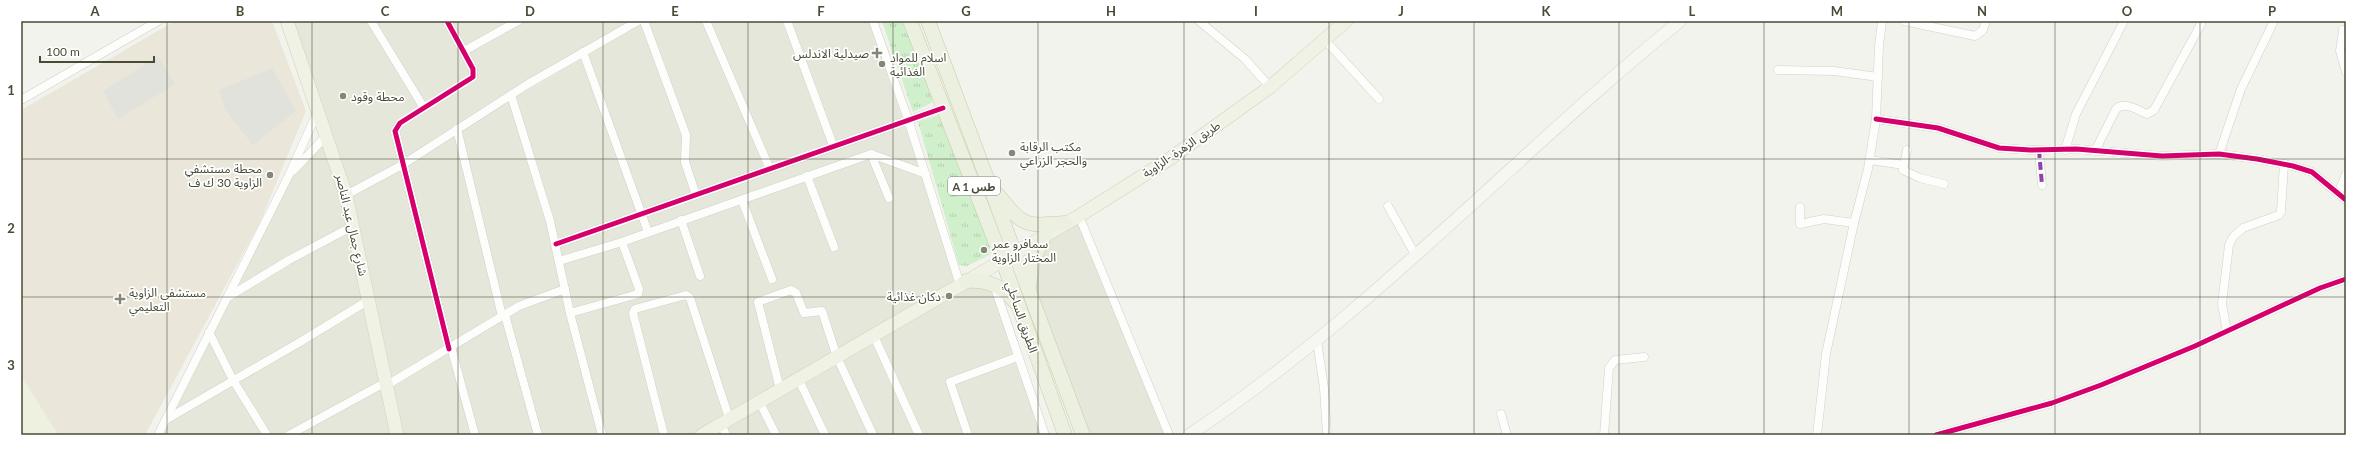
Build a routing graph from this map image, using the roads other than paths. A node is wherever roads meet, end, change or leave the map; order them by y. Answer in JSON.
{"nodes":[{"id":1,"x":158,"y":21,"type":"edge"},
{"id":2,"x":287,"y":21,"type":"edge"},
{"id":3,"x":371,"y":21,"type":"edge"},
{"id":4,"x":447,"y":21,"type":"edge"},
{"id":5,"x":518,"y":21,"type":"edge"},
{"id":6,"x":638,"y":21,"type":"edge"},
{"id":7,"x":706,"y":21,"type":"edge"},
{"id":8,"x":787,"y":21,"type":"edge"},
{"id":9,"x":873,"y":21,"type":"edge"},
{"id":10,"x":910,"y":21,"type":"edge"},
{"id":11,"x":1199,"y":21,"type":"edge"},
{"id":12,"x":1346,"y":21,"type":"edge"},
{"id":13,"x":1680,"y":21,"type":"edge"},
{"id":14,"x":1882,"y":21,"type":"edge"},
{"id":15,"x":1904,"y":21,"type":"edge"},
{"id":16,"x":1986,"y":21,"type":"edge"},
{"id":17,"x":2201,"y":21,"type":"edge"},
{"id":18,"x":2274,"y":21,"type":"edge"},
{"id":19,"x":2123,"y":23,"type":"dead end"},
{"id":20,"x":932,"y":25,"type":"edge"},
{"id":21,"x":2343,"y":30,"type":"dead end"},
{"id":22,"x":1325,"y":40,"type":"junction"},
{"id":23,"x":464,"y":51,"type":"junction"},
{"id":24,"x":583,"y":52,"type":"junction"},
{"id":25,"x":1778,"y":70,"type":"dead end"},
{"id":26,"x":2346,"y":72,"type":"edge"},
{"id":27,"x":1878,"y":77,"type":"junction"},
{"id":28,"x":1270,"y":87,"type":"junction"},
{"id":29,"x":511,"y":95,"type":"junction"},
{"id":30,"x":1379,"y":99,"type":"dead end"},
{"id":31,"x":21,"y":100,"type":"edge"},
{"id":32,"x":424,"y":108,"type":"junction"},
{"id":33,"x":943,"y":108,"type":"junction"},
{"id":34,"x":319,"y":110,"type":"junction"},
{"id":35,"x":908,"y":119,"type":"junction"},
{"id":36,"x":1876,"y":119,"type":"junction"},
{"id":37,"x":457,"y":129,"type":"junction"},
{"id":38,"x":327,"y":135,"type":"junction"},
{"id":39,"x":833,"y":145,"type":"junction"},
{"id":40,"x":2039,"y":150,"type":"junction"},
{"id":41,"x":2065,"y":150,"type":"junction"},
{"id":42,"x":2095,"y":151,"type":"junction"},
{"id":43,"x":871,"y":154,"type":"junction"},
{"id":44,"x":2219,"y":154,"type":"junction"},
{"id":45,"x":1870,"y":160,"type":"junction"},
{"id":46,"x":2284,"y":164,"type":"junction"},
{"id":47,"x":402,"y":165,"type":"junction"},
{"id":48,"x":770,"y":168,"type":"junction"},
{"id":49,"x":926,"y":174,"type":"junction"},
{"id":50,"x":2346,"y":174,"type":"edge"},
{"id":51,"x":289,"y":175,"type":"junction"},
{"id":52,"x":807,"y":176,"type":"junction"},
{"id":53,"x":1944,"y":184,"type":"dead end"},
{"id":54,"x":990,"y":185,"type":"junction"},
{"id":55,"x":2042,"y":185,"type":"dead end"},
{"id":56,"x":2339,"y":192,"type":"junction"},
{"id":57,"x":346,"y":195,"type":"junction"},
{"id":58,"x":696,"y":195,"type":"junction"},
{"id":59,"x":889,"y":198,"type":"dead end"},
{"id":60,"x":742,"y":200,"type":"junction"},
{"id":61,"x":2346,"y":200,"type":"edge"},
{"id":62,"x":1388,"y":206,"type":"dead end"},
{"id":63,"x":1800,"y":207,"type":"dead end"},
{"id":64,"x":641,"y":214,"type":"junction"},
{"id":65,"x":1079,"y":216,"type":"junction"},
{"id":66,"x":681,"y":220,"type":"junction"},
{"id":67,"x":1065,"y":223,"type":"junction"},
{"id":68,"x":1854,"y":223,"type":"junction"},
{"id":69,"x":353,"y":226,"type":"junction"},
{"id":70,"x":648,"y":232,"type":"junction"},
{"id":71,"x":1046,"y":234,"type":"junction"},
{"id":72,"x":622,"y":242,"type":"junction"},
{"id":73,"x":556,"y":244,"type":"junction"},
{"id":74,"x":834,"y":247,"type":"dead end"},
{"id":75,"x":1015,"y":252,"type":"junction"},
{"id":76,"x":1416,"y":256,"type":"junction"},
{"id":77,"x":1002,"y":259,"type":"junction"},
{"id":78,"x":559,"y":261,"type":"junction"},
{"id":79,"x":700,"y":276,"type":"dead end"},
{"id":80,"x":772,"y":279,"type":"dead end"},
{"id":81,"x":2346,"y":280,"type":"edge"},
{"id":82,"x":963,"y":283,"type":"junction"},
{"id":83,"x":994,"y":284,"type":"junction"},
{"id":84,"x":565,"y":289,"type":"junction"},
{"id":85,"x":1029,"y":289,"type":"junction"},
{"id":86,"x":227,"y":297,"type":"junction"},
{"id":87,"x":369,"y":300,"type":"junction"},
{"id":88,"x":1018,"y":306,"type":"junction"},
{"id":89,"x":570,"y":313,"type":"junction"},
{"id":90,"x":504,"y":316,"type":"junction"},
{"id":91,"x":2227,"y":331,"type":"junction"},
{"id":92,"x":209,"y":332,"type":"junction"},
{"id":93,"x":873,"y":334,"type":"junction"},
{"id":94,"x":1317,"y":341,"type":"junction"},
{"id":95,"x":450,"y":348,"type":"junction"},
{"id":96,"x":837,"y":357,"type":"junction"},
{"id":97,"x":1017,"y":357,"type":"junction"},
{"id":98,"x":1644,"y":357,"type":"dead end"},
{"id":99,"x":798,"y":378,"type":"junction"},
{"id":100,"x":233,"y":380,"type":"junction"},
{"id":101,"x":386,"y":383,"type":"junction"},
{"id":102,"x":780,"y":389,"type":"junction"},
{"id":103,"x":759,"y":401,"type":"junction"},
{"id":104,"x":1501,"y":414,"type":"dead end"},
{"id":105,"x":166,"y":419,"type":"junction"},
{"id":106,"x":726,"y":426,"type":"edge"},
{"id":107,"x":1042,"y":434,"type":"edge"},
{"id":108,"x":158,"y":435,"type":"edge"},
{"id":109,"x":267,"y":435,"type":"edge"},
{"id":110,"x":289,"y":435,"type":"edge"},
{"id":111,"x":396,"y":435,"type":"edge"},
{"id":112,"x":474,"y":435,"type":"edge"},
{"id":113,"x":538,"y":435,"type":"edge"},
{"id":114,"x":602,"y":435,"type":"edge"},
{"id":115,"x":664,"y":435,"type":"edge"},
{"id":116,"x":702,"y":435,"type":"edge"},
{"id":117,"x":776,"y":435,"type":"edge"},
{"id":118,"x":824,"y":435,"type":"edge"},
{"id":119,"x":873,"y":435,"type":"edge"},
{"id":120,"x":919,"y":435,"type":"edge"},
{"id":121,"x":968,"y":435,"type":"edge"},
{"id":122,"x":1065,"y":435,"type":"edge"},
{"id":123,"x":1083,"y":435,"type":"edge"},
{"id":124,"x":1169,"y":435,"type":"edge"},
{"id":125,"x":1189,"y":435,"type":"edge"},
{"id":126,"x":1327,"y":435,"type":"edge"},
{"id":127,"x":1507,"y":435,"type":"edge"},
{"id":128,"x":1604,"y":435,"type":"edge"},
{"id":129,"x":1817,"y":435,"type":"edge"},
{"id":130,"x":1936,"y":435,"type":"edge"}],
"edges":[{"from":1,"to":31,"type":"street"},
{"from":2,"to":34,"type":"main road","name":"شارع جمال عبد الناصر"},
{"from":3,"to":32,"type":"street"},
{"from":4,"to":23,"type":"street"},
{"from":5,"to":23,"type":"street"},
{"from":6,"to":24,"type":"street"},
{"from":6,"to":58,"type":"street"},
{"from":7,"to":48,"type":"street"},
{"from":8,"to":39,"type":"street"},
{"from":9,"to":35,"type":"street"},
{"from":10,"to":33,"type":"highway","name":"الطريق الساحلي","number":"A 1 طس"},
{"from":11,"to":28,"type":"street"},
{"from":12,"to":22,"type":"main road","name":"طريق الزهرة -الزاوية"},
{"from":13,"to":76,"type":"main road"},
{"from":14,"to":27,"type":"street"},
{"from":15,"to":16,"type":"street"},
{"from":17,"to":42,"type":"street"},
{"from":18,"to":44,"type":"street"},
{"from":19,"to":41,"type":"street"},
{"from":20,"to":54,"type":"highway","name":"الطريق الساحلي","number":"A 1 طس"},
{"from":21,"to":26,"type":"street"},
{"from":22,"to":28,"type":"main road","name":"طريق الزهرة -الزاوية"},
{"from":22,"to":30,"type":"street"},
{"from":23,"to":32,"type":"street"},
{"from":24,"to":29,"type":"street"},
{"from":24,"to":64,"type":"street"},
{"from":25,"to":27,"type":"street"},
{"from":27,"to":36,"type":"street"},
{"from":28,"to":65,"type":"main road","name":"طريق الزهرة -الزاوية"},
{"from":29,"to":37,"type":"street"},
{"from":29,"to":73,"type":"street"},
{"from":32,"to":47,"type":"street"},
{"from":33,"to":35,"type":"street"},
{"from":33,"to":77,"type":"highway","name":"الطريق الساحلي","number":"A 1 طس"},
{"from":34,"to":38,"type":"main road","name":"شارع جمال عبد الناصر"},
{"from":34,"to":51,"type":"street"},
{"from":35,"to":39,"type":"street"},
{"from":35,"to":49,"type":"street"},
{"from":36,"to":40,"type":"street"},
{"from":36,"to":45,"type":"street"},
{"from":37,"to":47,"type":"street"},
{"from":37,"to":90,"type":"street"},
{"from":38,"to":51,"type":"street"},
{"from":38,"to":57,"type":"main road","name":"شارع جمال عبد الناصر"},
{"from":39,"to":48,"type":"street"},
{"from":40,"to":41,"type":"street"},
{"from":40,"to":55,"type":"street"},
{"from":41,"to":42,"type":"street"},
{"from":42,"to":44,"type":"street"},
{"from":43,"to":49,"type":"street"},
{"from":43,"to":52,"type":"street"},
{"from":43,"to":59,"type":"street"},
{"from":44,"to":46,"type":"street"},
{"from":45,"to":53,"type":"street"},
{"from":45,"to":68,"type":"street"},
{"from":46,"to":56,"type":"street"},
{"from":46,"to":91,"type":"street"},
{"from":47,"to":57,"type":"street"},
{"from":47,"to":95,"type":"street"},
{"from":48,"to":58,"type":"street"},
{"from":49,"to":82,"type":"street"},
{"from":50,"to":56,"type":"street"},
{"from":51,"to":86,"type":"street"},
{"from":52,"to":60,"type":"street"},
{"from":52,"to":74,"type":"street"},
{"from":54,"to":67,"type":"highway"},
{"from":54,"to":75,"type":"highway","name":"الطريق الساحلي","number":"A 1 طس"},
{"from":56,"to":61,"type":"street"},
{"from":57,"to":69,"type":"main road","name":"شارع جمال عبد الناصر"},
{"from":58,"to":64,"type":"street"},
{"from":60,"to":66,"type":"street"},
{"from":60,"to":80,"type":"street"},
{"from":62,"to":76,"type":"street"},
{"from":63,"to":68,"type":"street"},
{"from":64,"to":70,"type":"street"},
{"from":64,"to":73,"type":"street"},
{"from":65,"to":67,"type":"main road","name":"طريق الزهرة -الزاوية"},
{"from":65,"to":124,"type":"street"},
{"from":66,"to":70,"type":"street"},
{"from":66,"to":79,"type":"street"},
{"from":67,"to":71,"type":"main road","name":"طريق الزهرة -الزاوية"},
{"from":68,"to":129,"type":"street"},
{"from":69,"to":86,"type":"street"},
{"from":69,"to":87,"type":"main road","name":"شارع جمال عبد الناصر"},
{"from":70,"to":72,"type":"street"},
{"from":71,"to":75,"type":"main road","name":"طريق الزهرة -الزاوية"},
{"from":71,"to":85,"type":"highway"},
{"from":72,"to":78,"type":"street"},
{"from":72,"to":89,"type":"street"},
{"from":73,"to":78,"type":"street"},
{"from":75,"to":77,"type":"main road","name":"طريق الزهرة -الزاوية"},
{"from":75,"to":85,"type":"highway","name":"الطريق الساحلي","number":"A 1 طس"},
{"from":76,"to":94,"type":"main road"},
{"from":77,"to":82,"type":"main road","name":"طريق الزهرة -الزاوية"},
{"from":77,"to":88,"type":"highway","name":"الطريق الساحلي","number":"A 1 طس"},
{"from":78,"to":84,"type":"street"},
{"from":81,"to":91,"type":"street"},
{"from":82,"to":83,"type":"highway"},
{"from":82,"to":93,"type":"main road","name":"طريق الزهرة -الزاوية"},
{"from":83,"to":88,"type":"highway"},
{"from":83,"to":97,"type":"street"},
{"from":84,"to":89,"type":"street"},
{"from":84,"to":90,"type":"street"},
{"from":85,"to":123,"type":"highway","name":"الطريق الساحلي","number":"A 1 طس"},
{"from":86,"to":92,"type":"street"},
{"from":87,"to":100,"type":"street"},
{"from":87,"to":101,"type":"main road","name":"شارع جمال عبد الناصر"},
{"from":88,"to":122,"type":"highway","name":"الطريق الساحلي","number":"A 1 طس"},
{"from":89,"to":114,"type":"street"},
{"from":90,"to":95,"type":"street"},
{"from":90,"to":113,"type":"street"},
{"from":91,"to":130,"type":"street"},
{"from":92,"to":100,"type":"street"},
{"from":92,"to":105,"type":"street"},
{"from":93,"to":96,"type":"main road","name":"طريق الزهرة -الزاوية"},
{"from":93,"to":120,"type":"street"},
{"from":94,"to":125,"type":"main road"},
{"from":94,"to":126,"type":"street"},
{"from":95,"to":101,"type":"street"},
{"from":95,"to":112,"type":"street"},
{"from":96,"to":99,"type":"main road","name":"طريق الزهرة -الزاوية"},
{"from":96,"to":102,"type":"street"},
{"from":96,"to":119,"type":"street"},
{"from":97,"to":107,"type":"street"},
{"from":97,"to":121,"type":"street"},
{"from":98,"to":128,"type":"street"},
{"from":99,"to":102,"type":"main road","name":"طريق الزهرة -الزاوية"},
{"from":99,"to":118,"type":"street"},
{"from":100,"to":105,"type":"street"},
{"from":100,"to":109,"type":"street"},
{"from":101,"to":110,"type":"street"},
{"from":101,"to":111,"type":"main road","name":"شارع جمال عبد الناصر"},
{"from":102,"to":103,"type":"main road","name":"طريق الزهرة -الزاوية"},
{"from":103,"to":106,"type":"main road","name":"طريق الزهرة -الزاوية"},
{"from":103,"to":117,"type":"street"},
{"from":104,"to":127,"type":"street"},
{"from":105,"to":108,"type":"street"},
{"from":106,"to":115,"type":"street"},
{"from":106,"to":116,"type":"main road","name":"طريق الزهرة -الزاوية"}]}
